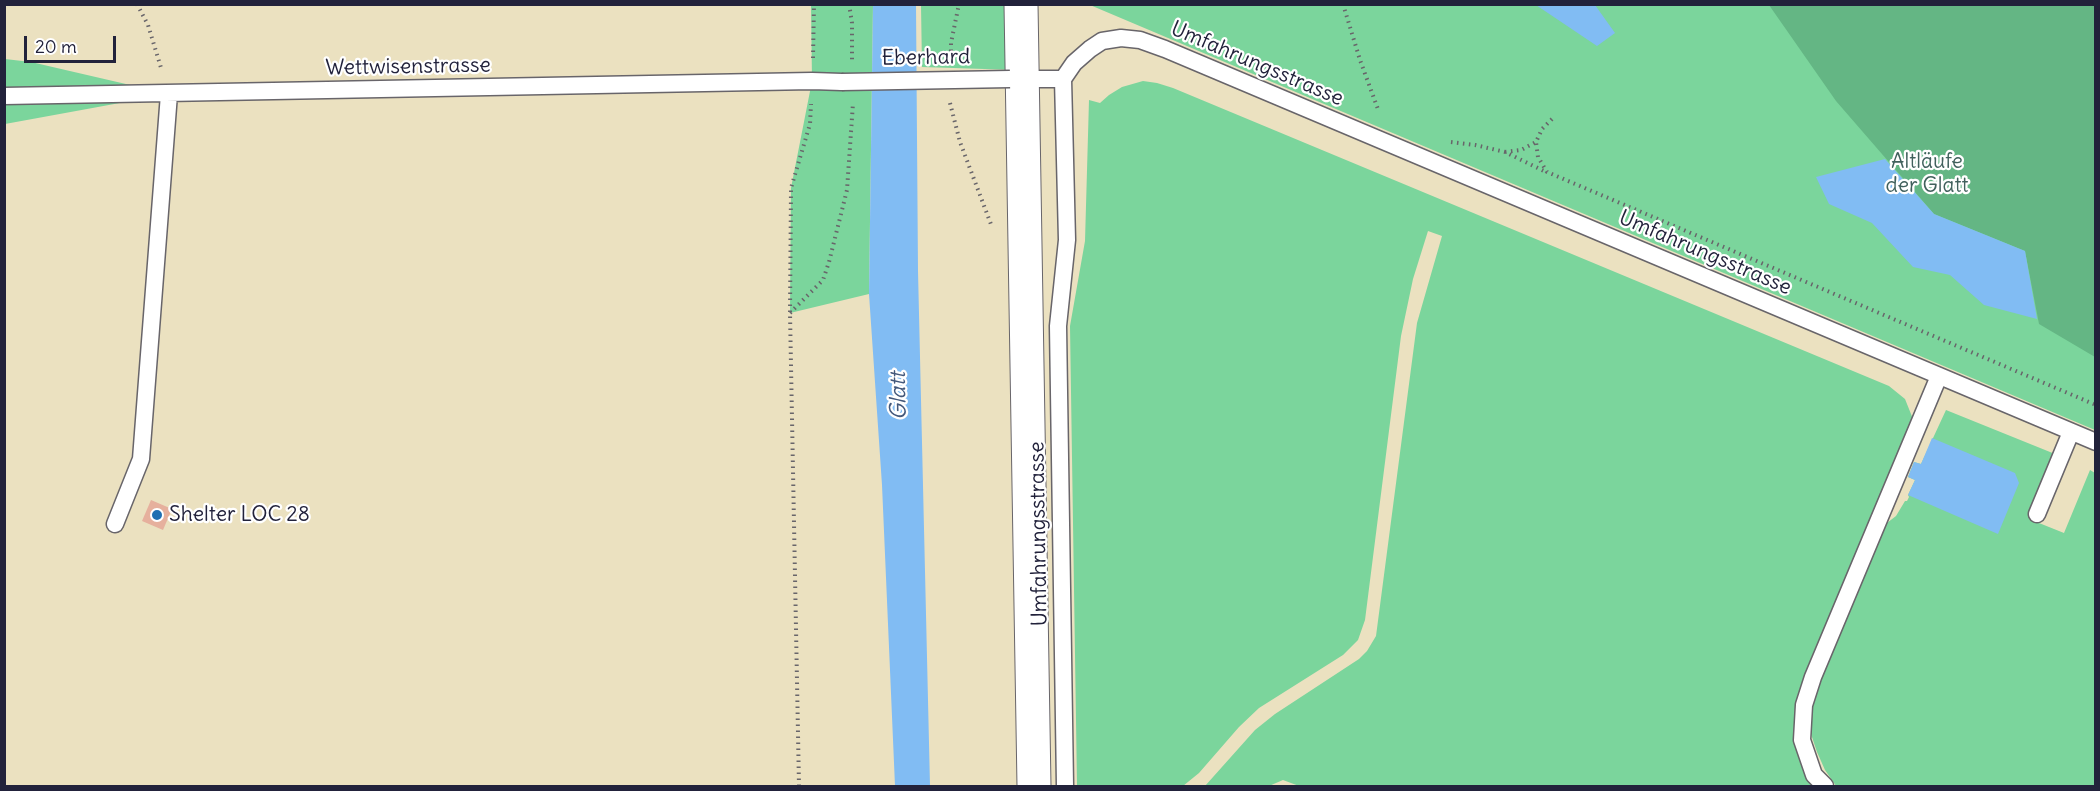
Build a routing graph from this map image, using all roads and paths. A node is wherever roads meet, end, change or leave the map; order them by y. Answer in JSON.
{"nodes":[{"id":1,"x":137,"y":4,"type":"edge"},
{"id":2,"x":814,"y":4,"type":"edge"},
{"id":3,"x":849,"y":4,"type":"edge"},
{"id":4,"x":959,"y":4,"type":"edge"},
{"id":5,"x":1021,"y":4,"type":"edge"},
{"id":6,"x":1343,"y":4,"type":"edge"},
{"id":7,"x":951,"y":63,"type":"dead end"},
{"id":8,"x":852,"y":68,"type":"dead end"},
{"id":9,"x":1016,"y":79,"type":"junction"},
{"id":10,"x":1064,"y":79,"type":"junction"},
{"id":11,"x":812,"y":81,"type":"junction"},
{"id":12,"x":950,"y":93,"type":"dead end"},
{"id":13,"x":169,"y":94,"type":"junction"},
{"id":14,"x":4,"y":96,"type":"edge"},
{"id":15,"x":853,"y":102,"type":"dead end"},
{"id":16,"x":1387,"y":117,"type":"dead end"},
{"id":17,"x":1552,"y":119,"type":"dead end"},
{"id":18,"x":1443,"y":141,"type":"dead end"},
{"id":19,"x":1536,"y":142,"type":"junction"},
{"id":20,"x":1505,"y":152,"type":"junction"},
{"id":21,"x":1547,"y":172,"type":"junction"},
{"id":22,"x":993,"y":231,"type":"dead end"},
{"id":23,"x":790,"y":313,"type":"junction"},
{"id":24,"x":1939,"y":376,"type":"junction"},
{"id":25,"x":2096,"y":405,"type":"edge"},
{"id":26,"x":2071,"y":432,"type":"junction"},
{"id":27,"x":2096,"y":442,"type":"edge"},
{"id":28,"x":2037,"y":514,"type":"dead end"},
{"id":29,"x":115,"y":524,"type":"dead end"},
{"id":30,"x":799,"y":786,"type":"edge"},
{"id":31,"x":1034,"y":786,"type":"edge"},
{"id":32,"x":1065,"y":786,"type":"edge"},
{"id":33,"x":1826,"y":786,"type":"edge"}],
"edges":[{"from":1,"to":13,"type":"path"},
{"from":2,"to":11,"type":"path"},
{"from":3,"to":8,"type":"path"},
{"from":4,"to":7,"type":"path"},
{"from":5,"to":9,"type":"street"},
{"from":6,"to":16,"type":"path"},
{"from":9,"to":10,"type":"lane","name":"Eberhard"},
{"from":9,"to":11,"type":"lane","name":"Eberhard","bridge":true},
{"from":9,"to":31,"type":"street"},
{"from":10,"to":24,"type":"lane","name":"Umfahrungsstrasse"},
{"from":10,"to":32,"type":"lane","name":"Umfahrungsstrasse"},
{"from":11,"to":13,"type":"lane","name":"Wettwisenstrasse"},
{"from":11,"to":23,"type":"path"},
{"from":12,"to":22,"type":"path"},
{"from":13,"to":14,"type":"lane","name":"Wettwisenstrasse"},
{"from":13,"to":29,"type":"lane"},
{"from":15,"to":23,"type":"path"},
{"from":17,"to":19,"type":"path"},
{"from":18,"to":20,"type":"path"},
{"from":19,"to":20,"type":"path"},
{"from":19,"to":21,"type":"path"},
{"from":20,"to":21,"type":"path"},
{"from":21,"to":25,"type":"path"},
{"from":23,"to":30,"type":"path"},
{"from":24,"to":26,"type":"lane","name":"Umfahrungsstrasse"},
{"from":24,"to":33,"type":"lane"},
{"from":26,"to":27,"type":"lane","name":"Umfahrungsstrasse"},
{"from":26,"to":28,"type":"lane"}]}
